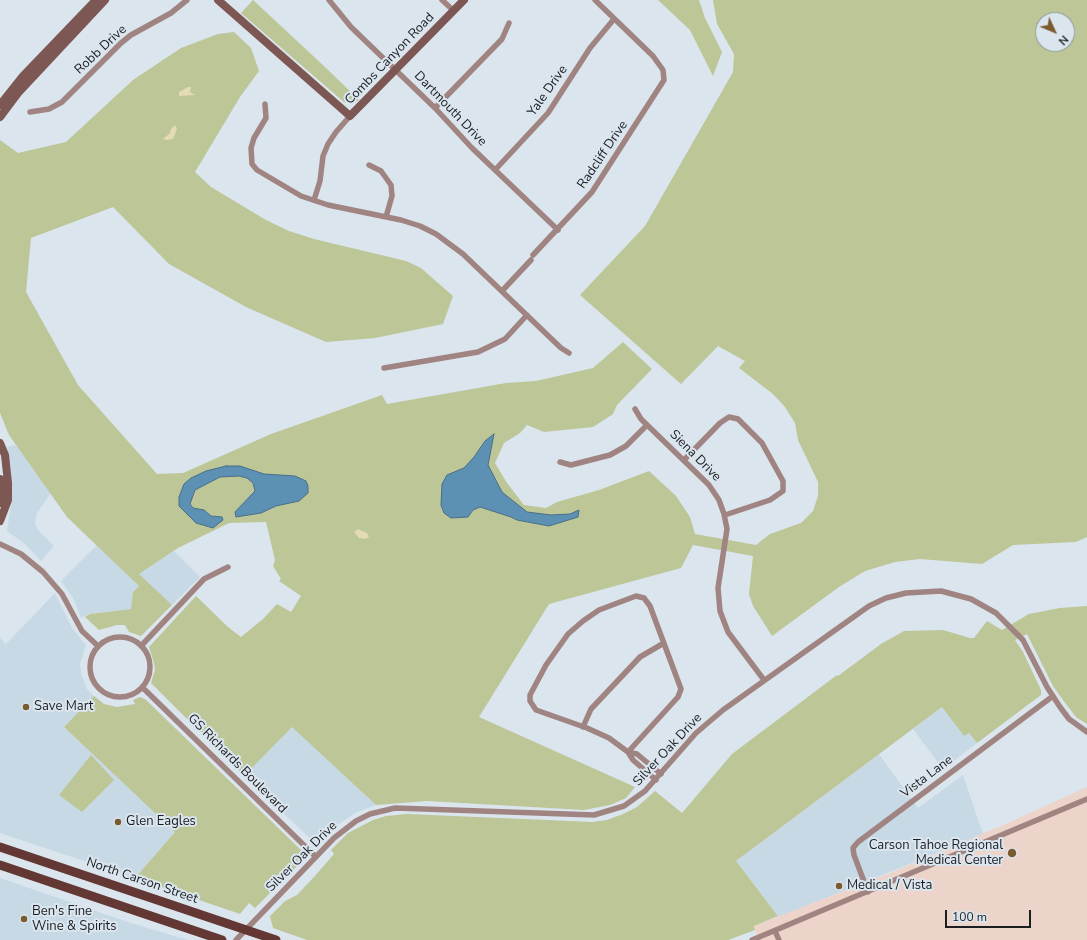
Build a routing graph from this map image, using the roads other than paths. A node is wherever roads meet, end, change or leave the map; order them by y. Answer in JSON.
{"nodes":[{"id":1,"x":96,"y":0,"type":"edge"},
{"id":2,"x":105,"y":0,"type":"edge"},
{"id":3,"x":188,"y":0,"type":"edge"},
{"id":4,"x":218,"y":0,"type":"edge"},
{"id":5,"x":329,"y":0,"type":"edge"},
{"id":6,"x":442,"y":0,"type":"edge"},
{"id":7,"x":464,"y":0,"type":"edge"},
{"id":8,"x":595,"y":0,"type":"edge"},
{"id":9,"x":454,"y":10,"type":"junction"},
{"id":10,"x":614,"y":19,"type":"junction"},
{"id":11,"x":509,"y":23,"type":"dead end"},
{"id":12,"x":397,"y":70,"type":"junction"},
{"id":13,"x":266,"y":104,"type":"dead end"},
{"id":14,"x":0,"y":105,"type":"edge"},
{"id":15,"x":435,"y":108,"type":"junction"},
{"id":16,"x":30,"y":112,"type":"dead end"},
{"id":17,"x":350,"y":116,"type":"junction"},
{"id":18,"x":0,"y":117,"type":"edge"},
{"id":19,"x":369,"y":165,"type":"dead end"},
{"id":20,"x":494,"y":170,"type":"junction"},
{"id":21,"x":314,"y":200,"type":"junction"},
{"id":22,"x":386,"y":217,"type":"junction"},
{"id":23,"x":558,"y":230,"type":"junction"},
{"id":24,"x":502,"y":291,"type":"junction"},
{"id":25,"x":528,"y":315,"type":"junction"},
{"id":26,"x":570,"y":353,"type":"dead end"},
{"id":27,"x":384,"y":368,"type":"dead end"},
{"id":28,"x":635,"y":409,"type":"dead end"},
{"id":29,"x":647,"y":425,"type":"junction"},
{"id":30,"x":0,"y":443,"type":"edge"},
{"id":31,"x":684,"y":460,"type":"junction"},
{"id":32,"x":560,"y":462,"type":"dead end"},
{"id":33,"x":0,"y":479,"type":"edge"},
{"id":34,"x":0,"y":502,"type":"edge"},
{"id":35,"x":0,"y":514,"type":"edge"},
{"id":36,"x":725,"y":516,"type":"junction"},
{"id":37,"x":0,"y":544,"type":"edge"},
{"id":38,"x":228,"y":567,"type":"dead end"},
{"id":39,"x":664,"y":643,"type":"junction"},
{"id":40,"x":98,"y":646,"type":"junction"},
{"id":41,"x":141,"y":646,"type":"junction"},
{"id":42,"x":764,"y":680,"type":"junction"},
{"id":43,"x":142,"y":687,"type":"junction"},
{"id":44,"x":1052,"y":696,"type":"junction"},
{"id":45,"x":583,"y":726,"type":"junction"},
{"id":46,"x":1087,"y":732,"type":"edge"},
{"id":47,"x":628,"y":752,"type":"junction"},
{"id":48,"x":661,"y":774,"type":"junction"},
{"id":49,"x":656,"y":780,"type":"junction"},
{"id":50,"x":1087,"y":799,"type":"edge"},
{"id":51,"x":0,"y":847,"type":"edge"},
{"id":52,"x":316,"y":857,"type":"junction"},
{"id":53,"x":0,"y":865,"type":"edge"},
{"id":54,"x":86,"y":876,"type":"junction"},
{"id":55,"x":78,"y":891,"type":"junction"},
{"id":56,"x":868,"y":892,"type":"junction"},
{"id":57,"x":246,"y":930,"type":"junction"},
{"id":58,"x":775,"y":931,"type":"junction"},
{"id":59,"x":238,"y":938,"type":"edge"},
{"id":60,"x":222,"y":940,"type":"edge"},
{"id":61,"x":276,"y":940,"type":"edge"},
{"id":62,"x":752,"y":940,"type":"edge"},
{"id":63,"x":779,"y":940,"type":"edge"}],
"edges":[{"from":1,"to":14,"type":"street"},
{"from":2,"to":18,"type":"street"},
{"from":3,"to":16,"type":"street","name":"Robb Drive"},
{"from":4,"to":17,"type":"street"},
{"from":5,"to":12,"type":"street","name":"Dartmouth Drive"},
{"from":6,"to":9,"type":"street"},
{"from":7,"to":9,"type":"street","name":"Combs Canyon Road"},
{"from":8,"to":10,"type":"street","name":"Radcliff Drive"},
{"from":9,"to":12,"type":"street","name":"Combs Canyon Road"},
{"from":10,"to":20,"type":"street","name":"Yale Drive"},
{"from":10,"to":23,"type":"street","name":"Radcliff Drive"},
{"from":11,"to":15,"type":"street"},
{"from":12,"to":15,"type":"street","name":"Dartmouth Drive"},
{"from":12,"to":17,"type":"street","name":"Combs Canyon Road"},
{"from":13,"to":21,"type":"street"},
{"from":15,"to":20,"type":"street","name":"Dartmouth Drive"},
{"from":17,"to":21,"type":"street"},
{"from":19,"to":22,"type":"street"},
{"from":20,"to":23,"type":"street","name":"Dartmouth Drive"},
{"from":21,"to":22,"type":"street"},
{"from":22,"to":24,"type":"street"},
{"from":23,"to":24,"type":"street","name":"Radcliff Drive"},
{"from":24,"to":25,"type":"street"},
{"from":25,"to":26,"type":"street"},
{"from":25,"to":27,"type":"street"},
{"from":28,"to":29,"type":"street","name":"Siena Drive"},
{"from":29,"to":31,"type":"street","name":"Siena Drive"},
{"from":29,"to":32,"type":"street"},
{"from":30,"to":35,"type":"street"},
{"from":31,"to":36,"type":"street","name":"Siena Drive"},
{"from":31,"to":36,"type":"street"},
{"from":33,"to":34,"type":"street"},
{"from":36,"to":42,"type":"street","name":"Siena Drive"},
{"from":37,"to":40,"type":"street"},
{"from":38,"to":41,"type":"street"},
{"from":39,"to":45,"type":"street"},
{"from":39,"to":45,"type":"street"},
{"from":39,"to":47,"type":"street"},
{"from":40,"to":41,"type":"street"},
{"from":40,"to":43,"type":"street"},
{"from":41,"to":43,"type":"street"},
{"from":42,"to":44,"type":"street","name":"Silver Oak Drive"},
{"from":42,"to":48,"type":"street","name":"Silver Oak Drive"},
{"from":43,"to":52,"type":"street","name":"GS Richards Boulevard"},
{"from":44,"to":46,"type":"street","name":"Silver Oak Drive"},
{"from":44,"to":56,"type":"street","name":"Vista Lane"},
{"from":45,"to":47,"type":"street"},
{"from":47,"to":48,"type":"street"},
{"from":47,"to":49,"type":"street"},
{"from":48,"to":49,"type":"street","name":"Silver Oak Drive"},
{"from":49,"to":52,"type":"street","name":"Silver Oak Drive"},
{"from":50,"to":56,"type":"street"},
{"from":51,"to":54,"type":"main road","name":"North Carson Street"},
{"from":52,"to":57,"type":"street","name":"Silver Oak Drive"},
{"from":53,"to":55,"type":"main road"},
{"from":54,"to":55,"type":"main road"},
{"from":54,"to":57,"type":"main road","name":"North Carson Street"},
{"from":55,"to":60,"type":"main road"},
{"from":56,"to":58,"type":"street"},
{"from":57,"to":59,"type":"street","name":"Silver Oak Drive"},
{"from":57,"to":61,"type":"main road","name":"North Carson Street"},
{"from":58,"to":62,"type":"street"},
{"from":58,"to":63,"type":"street"}]}
